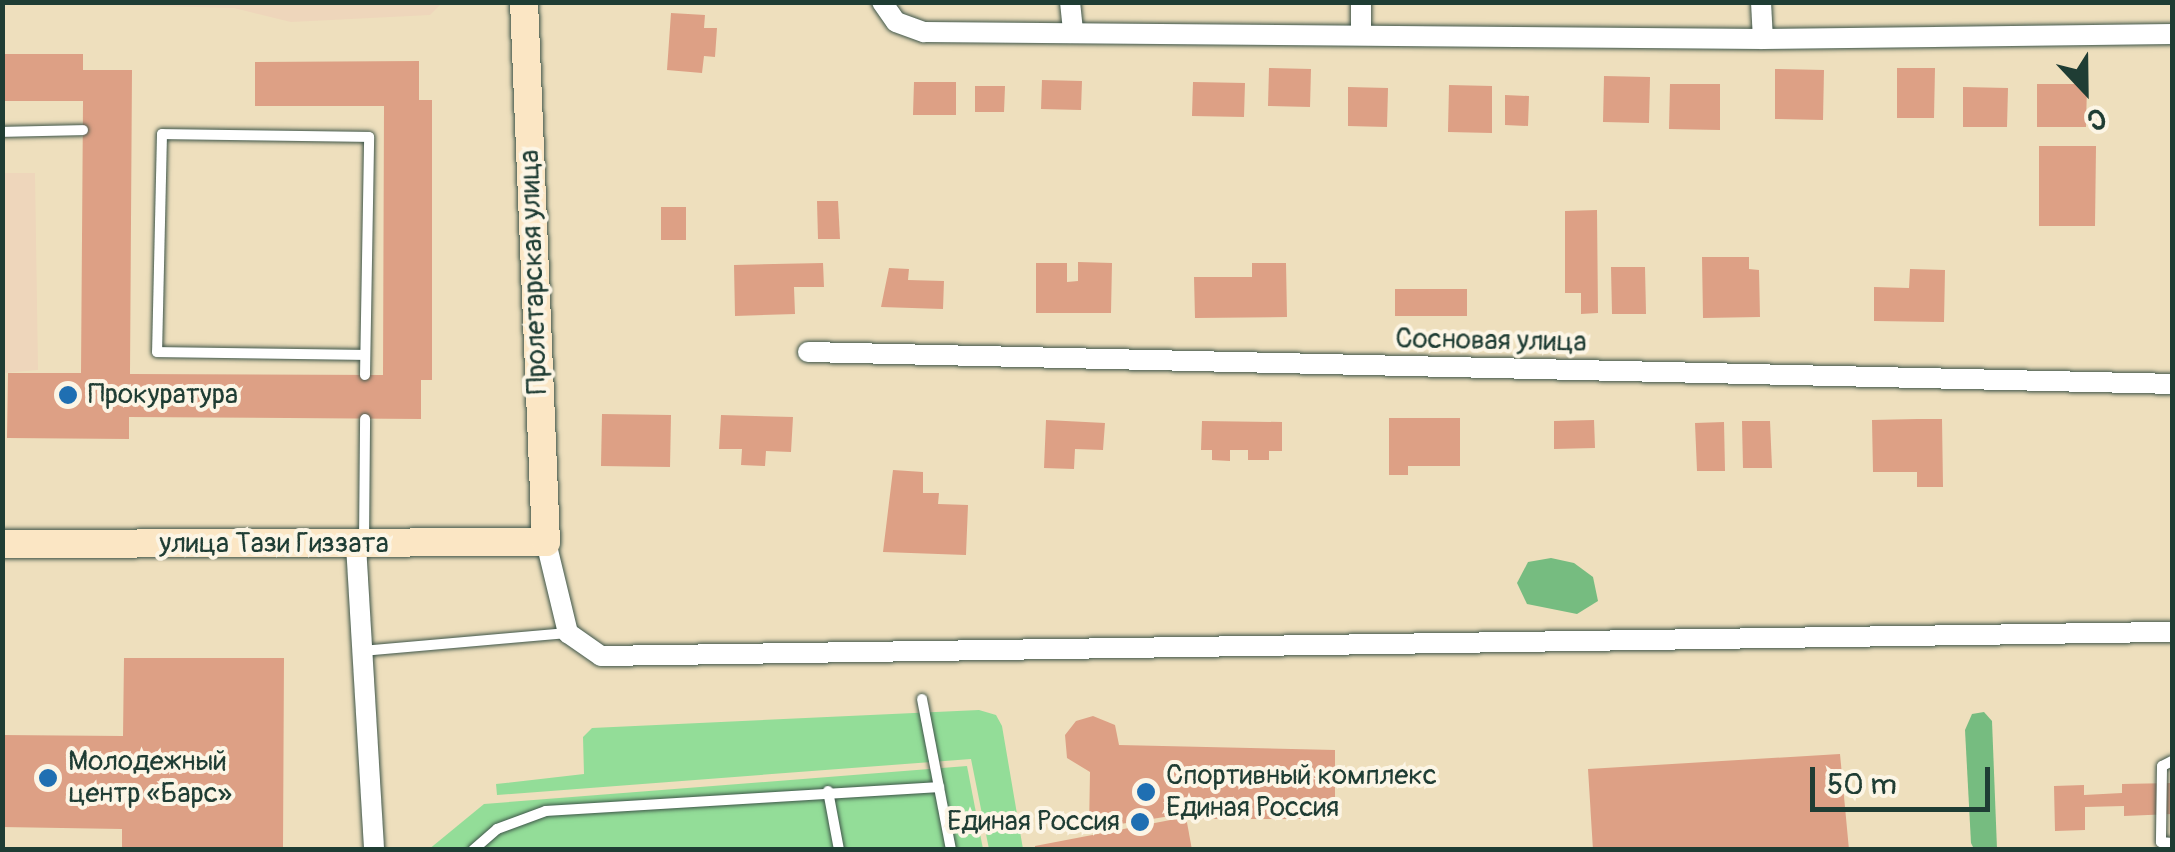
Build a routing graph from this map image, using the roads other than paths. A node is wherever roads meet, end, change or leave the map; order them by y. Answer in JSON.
{"nodes":[{"id":1,"x":524,"y":2,"type":"edge"},
{"id":2,"x":882,"y":2,"type":"edge"},
{"id":3,"x":1361,"y":2,"type":"edge"},
{"id":4,"x":1761,"y":2,"type":"edge"},
{"id":5,"x":1071,"y":20,"type":"edge"},
{"id":6,"x":1361,"y":30,"type":"junction"},
{"id":7,"x":2172,"y":34,"type":"edge"},
{"id":8,"x":1764,"y":39,"type":"junction"},
{"id":9,"x":82,"y":130,"type":"dead end"},
{"id":10,"x":2,"y":132,"type":"edge"},
{"id":11,"x":808,"y":352,"type":"dead end"},
{"id":12,"x":366,"y":355,"type":"junction"},
{"id":13,"x":365,"y":375,"type":"dead end"},
{"id":14,"x":2172,"y":384,"type":"edge"},
{"id":15,"x":365,"y":419,"type":"dead end"},
{"id":16,"x":546,"y":542,"type":"junction"},
{"id":17,"x":2,"y":544,"type":"edge"},
{"id":18,"x":360,"y":545,"type":"junction"},
{"id":19,"x":2172,"y":632,"type":"edge"},
{"id":20,"x":568,"y":633,"type":"junction"},
{"id":21,"x":361,"y":651,"type":"junction"},
{"id":22,"x":922,"y":699,"type":"dead end"},
{"id":23,"x":2172,"y":761,"type":"edge"},
{"id":24,"x":939,"y":787,"type":"junction"},
{"id":25,"x":828,"y":791,"type":"junction"},
{"id":26,"x":2172,"y":843,"type":"edge"},
{"id":27,"x":374,"y":850,"type":"edge"},
{"id":28,"x":473,"y":850,"type":"edge"},
{"id":29,"x":838,"y":850,"type":"edge"},
{"id":30,"x":951,"y":850,"type":"edge"}],
"edges":[{"from":1,"to":16,"type":"street","name":"Пролетарская улица"},
{"from":2,"to":5,"type":"street"},
{"from":3,"to":6,"type":"street"},
{"from":4,"to":8,"type":"street"},
{"from":5,"to":6,"type":"street"},
{"from":6,"to":8,"type":"street"},
{"from":7,"to":8,"type":"street"},
{"from":9,"to":10,"type":"lane"},
{"from":11,"to":14,"type":"street","name":"Сосновая улица"},
{"from":12,"to":12,"type":"lane"},
{"from":12,"to":13,"type":"lane"},
{"from":15,"to":18,"type":"lane"},
{"from":16,"to":18,"type":"street","name":"улица Тази Гиззата"},
{"from":16,"to":20,"type":"street"},
{"from":17,"to":18,"type":"street","name":"улица Тази Гиззата"},
{"from":18,"to":21,"type":"street"},
{"from":19,"to":20,"type":"street"},
{"from":20,"to":21,"type":"lane"},
{"from":21,"to":27,"type":"street"},
{"from":22,"to":24,"type":"lane"},
{"from":23,"to":26,"type":"lane"},
{"from":24,"to":25,"type":"lane"},
{"from":24,"to":30,"type":"lane"},
{"from":25,"to":28,"type":"lane"},
{"from":25,"to":29,"type":"lane"}]}
